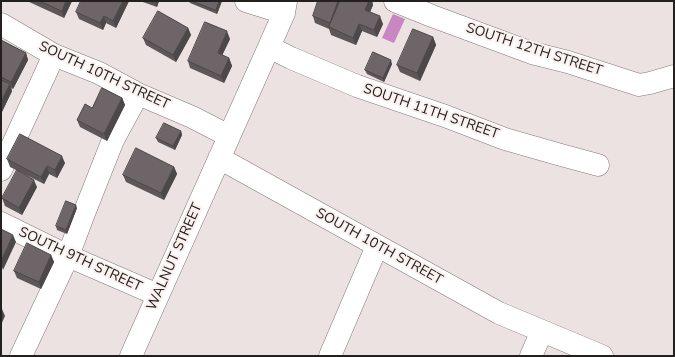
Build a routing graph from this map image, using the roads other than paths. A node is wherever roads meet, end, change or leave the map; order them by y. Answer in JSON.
{"nodes":[{"id":1,"x":246,"y":1,"type":"edge"},
{"id":2,"x":395,"y":1,"type":"edge"},
{"id":3,"x":285,"y":7,"type":"edge"},
{"id":4,"x":1,"y":24,"type":"edge"},
{"id":5,"x":269,"y":47,"type":"junction"},
{"id":6,"x":54,"y":55,"type":"junction"},
{"id":7,"x":674,"y":76,"type":"edge"},
{"id":8,"x":138,"y":94,"type":"junction"},
{"id":9,"x":229,"y":136,"type":"junction"},
{"id":10,"x":219,"y":158,"type":"junction"},
{"id":11,"x":598,"y":165,"type":"dead end"},
{"id":12,"x":1,"y":170,"type":"edge"},
{"id":13,"x":1,"y":223,"type":"edge"},
{"id":14,"x":377,"y":246,"type":"junction"},
{"id":15,"x":68,"y":256,"type":"junction"},
{"id":16,"x":158,"y":295,"type":"junction"},
{"id":17,"x":542,"y":331,"type":"junction"},
{"id":18,"x":21,"y":356,"type":"edge"},
{"id":19,"x":131,"y":356,"type":"edge"},
{"id":20,"x":330,"y":356,"type":"edge"},
{"id":21,"x":531,"y":356,"type":"edge"},
{"id":22,"x":602,"y":356,"type":"edge"}],
"edges":[{"from":1,"to":3,"type":"street"},
{"from":2,"to":7,"type":"street","name":"SOUTH 12TH STREET"},
{"from":3,"to":5,"type":"street"},
{"from":4,"to":6,"type":"street","name":"SOUTH 10TH STREET"},
{"from":5,"to":9,"type":"street"},
{"from":5,"to":11,"type":"street","name":"SOUTH 11TH STREET"},
{"from":6,"to":8,"type":"street","name":"SOUTH 10TH STREET"},
{"from":6,"to":12,"type":"street"},
{"from":8,"to":9,"type":"street","name":"SOUTH 10TH STREET"},
{"from":8,"to":15,"type":"street"},
{"from":9,"to":10,"type":"street","name":"WALNUT STREET"},
{"from":10,"to":14,"type":"street","name":"SOUTH 10TH STREET"},
{"from":10,"to":16,"type":"street","name":"WALNUT STREET"},
{"from":13,"to":15,"type":"street","name":"SOUTH 9TH STREET"},
{"from":14,"to":17,"type":"street","name":"SOUTH 10TH STREET"},
{"from":14,"to":20,"type":"street"},
{"from":15,"to":16,"type":"street","name":"SOUTH 9TH STREET"},
{"from":15,"to":18,"type":"street"},
{"from":16,"to":19,"type":"street","name":"WALNUT STREET"},
{"from":17,"to":21,"type":"street"},
{"from":17,"to":22,"type":"street","name":"SOUTH 10TH STREET"}]}
